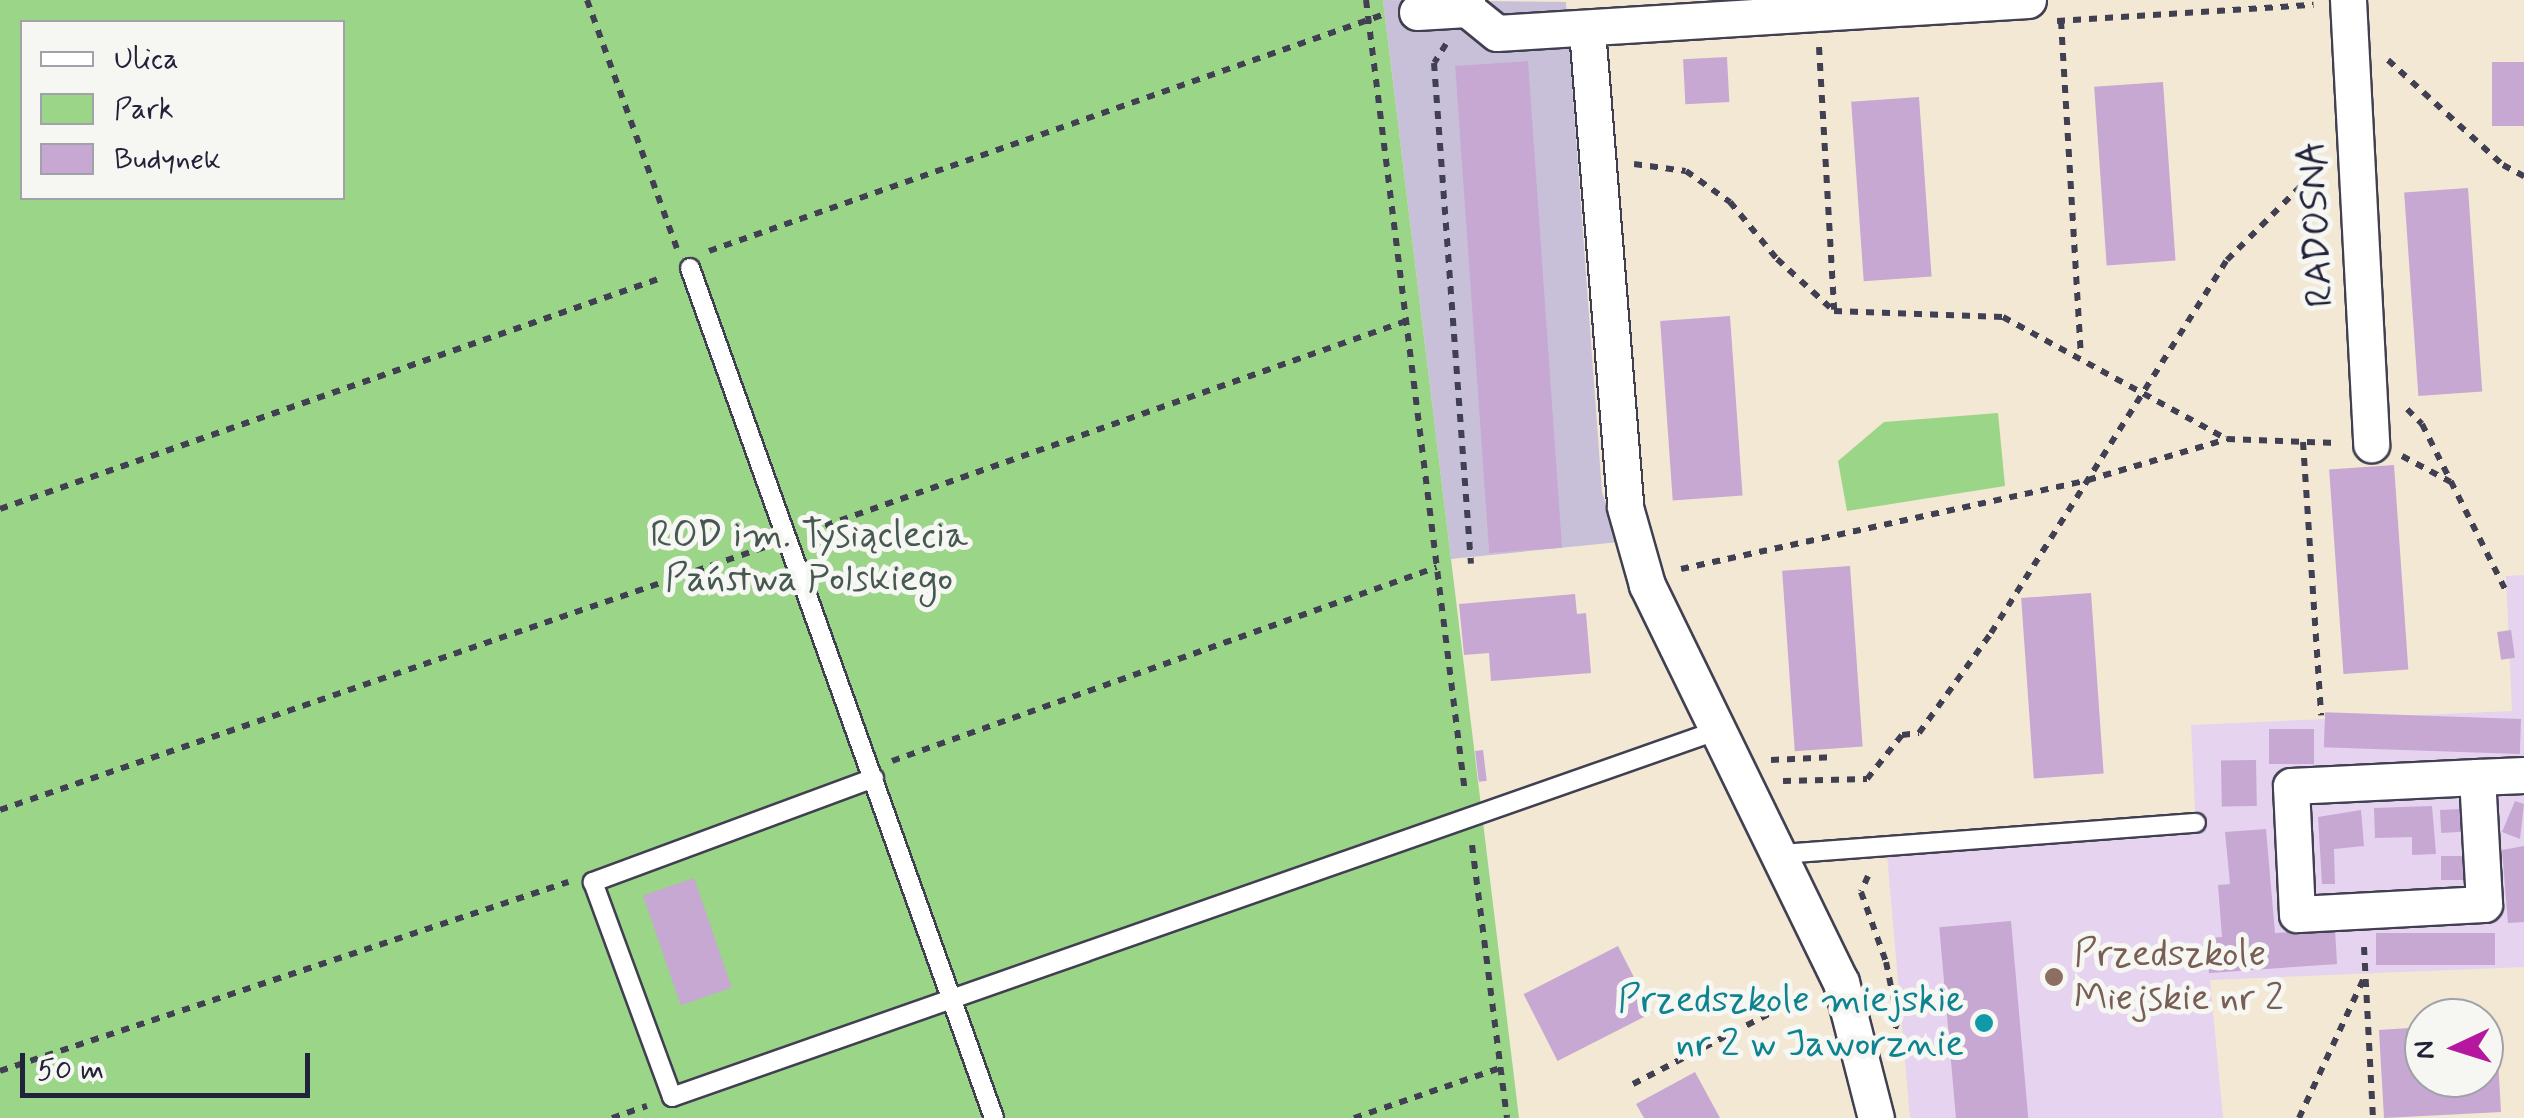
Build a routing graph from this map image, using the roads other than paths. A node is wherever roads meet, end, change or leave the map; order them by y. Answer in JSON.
{"nodes":[{"id":1,"x":2336,"y":2,"type":"edge"},
{"id":2,"x":1467,"y":4,"type":"edge"},
{"id":3,"x":1786,"y":7,"type":"edge"},
{"id":4,"x":2035,"y":11,"type":"edge"},
{"id":5,"x":1401,"y":13,"type":"road end"},
{"id":6,"x":1587,"y":30,"type":"junction"},
{"id":7,"x":690,"y":268,"type":"road end"},
{"id":8,"x":2371,"y":444,"type":"road end"},
{"id":9,"x":1719,"y":730,"type":"junction"},
{"id":10,"x":2524,"y":775,"type":"edge"},
{"id":11,"x":2477,"y":777,"type":"junction"},
{"id":12,"x":874,"y":778,"type":"junction"},
{"id":13,"x":2196,"y":823,"type":"dead end"},
{"id":14,"x":1781,"y":854,"type":"junction"},
{"id":15,"x":953,"y":999,"type":"junction"},
{"id":16,"x":994,"y":1118,"type":"edge"},
{"id":17,"x":1876,"y":1118,"type":"edge"}],
"edges":[{"from":1,"to":8,"type":"street","name":"RADOSNA"},
{"from":2,"to":5,"type":"street"},
{"from":2,"to":6,"type":"street"},
{"from":3,"to":4,"type":"street"},
{"from":3,"to":6,"type":"street"},
{"from":6,"to":9,"type":"street"},
{"from":7,"to":12,"type":"lane"},
{"from":9,"to":14,"type":"street"},
{"from":9,"to":15,"type":"lane"},
{"from":10,"to":11,"type":"street"},
{"from":11,"to":11,"type":"street"},
{"from":12,"to":15,"type":"lane"},
{"from":12,"to":15,"type":"lane"},
{"from":13,"to":14,"type":"lane"},
{"from":14,"to":17,"type":"street"},
{"from":15,"to":16,"type":"lane"}]}
